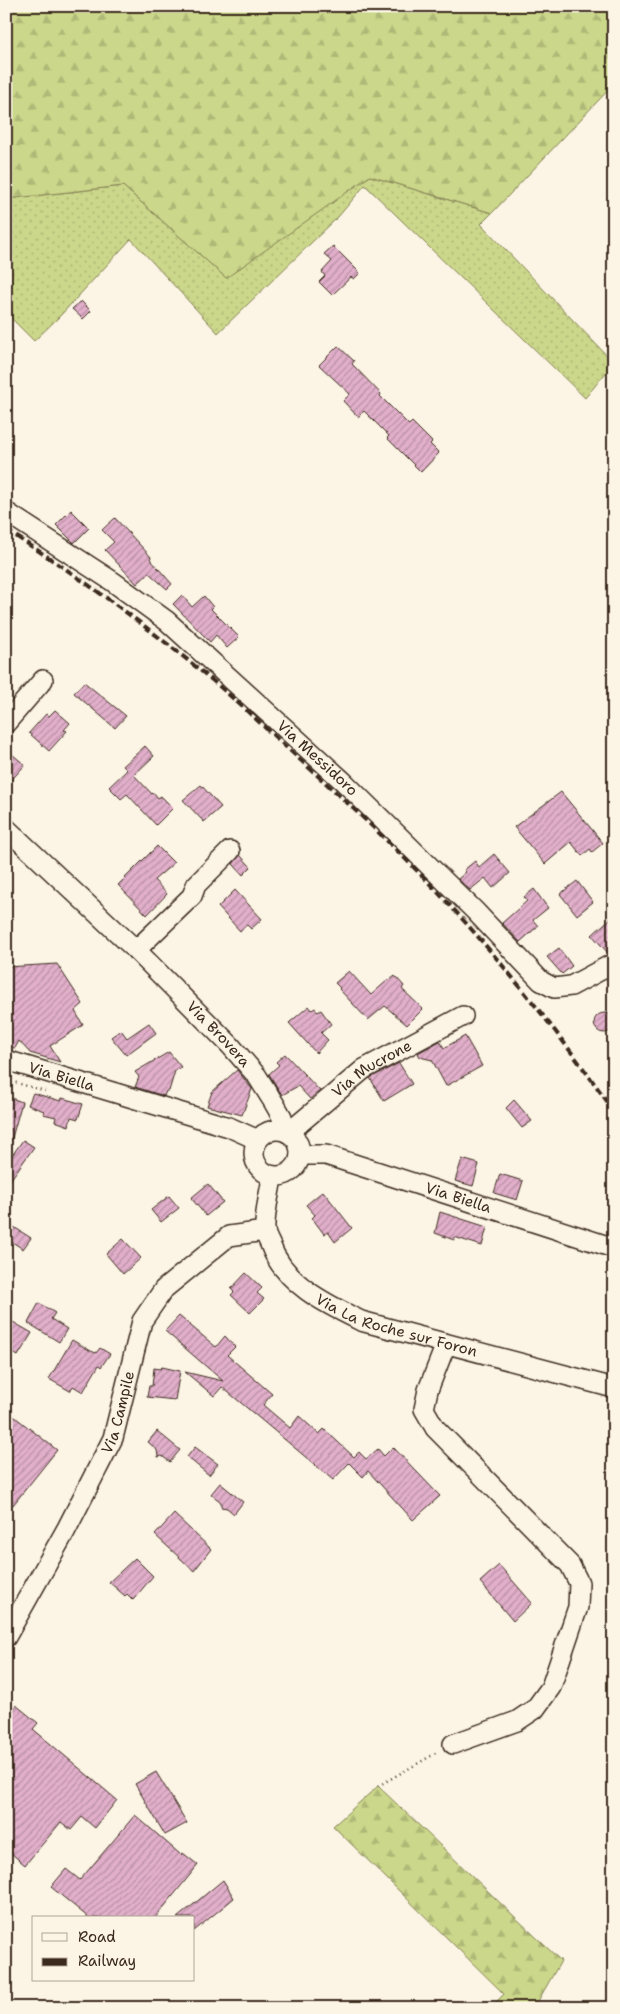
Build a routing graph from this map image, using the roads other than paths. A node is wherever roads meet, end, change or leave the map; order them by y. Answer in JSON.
{"nodes":[{"id":1,"x":6,"y":512,"type":"edge"},
{"id":2,"x":43,"y":680,"type":"dead end"},
{"id":3,"x":6,"y":723,"type":"edge"},
{"id":4,"x":6,"y":828,"type":"edge"},
{"id":5,"x":230,"y":851,"type":"dead end"},
{"id":6,"x":136,"y":950,"type":"junction"},
{"id":7,"x":614,"y":964,"type":"edge"},
{"id":8,"x":463,"y":1016,"type":"dead end"},
{"id":9,"x":6,"y":1060,"type":"edge"},
{"id":10,"x":285,"y":1132,"type":"junction"},
{"id":11,"x":258,"y":1140,"type":"junction"},
{"id":12,"x":300,"y":1155,"type":"junction"},
{"id":13,"x":272,"y":1177,"type":"junction"},
{"id":14,"x":265,"y":1230,"type":"junction"},
{"id":15,"x":614,"y":1248,"type":"edge"},
{"id":16,"x":446,"y":1344,"type":"junction"},
{"id":17,"x":614,"y":1388,"type":"edge"},
{"id":18,"x":6,"y":1637,"type":"edge"},
{"id":19,"x":452,"y":1744,"type":"road end"}],
"edges":[{"from":1,"to":7,"type":"street","name":"Via Messidoro"},
{"from":2,"to":3,"type":"street"},
{"from":4,"to":6,"type":"street","name":"Via Brovera"},
{"from":5,"to":6,"type":"street"},
{"from":6,"to":10,"type":"street","name":"Via Brovera"},
{"from":8,"to":10,"type":"street","name":"Via Mucrone"},
{"from":9,"to":11,"type":"street","name":"Via Biella"},
{"from":10,"to":11,"type":"street"},
{"from":10,"to":12,"type":"street"},
{"from":11,"to":13,"type":"street"},
{"from":12,"to":13,"type":"street"},
{"from":12,"to":15,"type":"street","name":"Via Biella"},
{"from":13,"to":14,"type":"street","name":"Via La Roche sur Foron"},
{"from":14,"to":16,"type":"street","name":"Via La Roche sur Foron"},
{"from":14,"to":18,"type":"street","name":"Via Campile"},
{"from":16,"to":17,"type":"street","name":"Via La Roche sur Foron"},
{"from":16,"to":19,"type":"street"}]}
